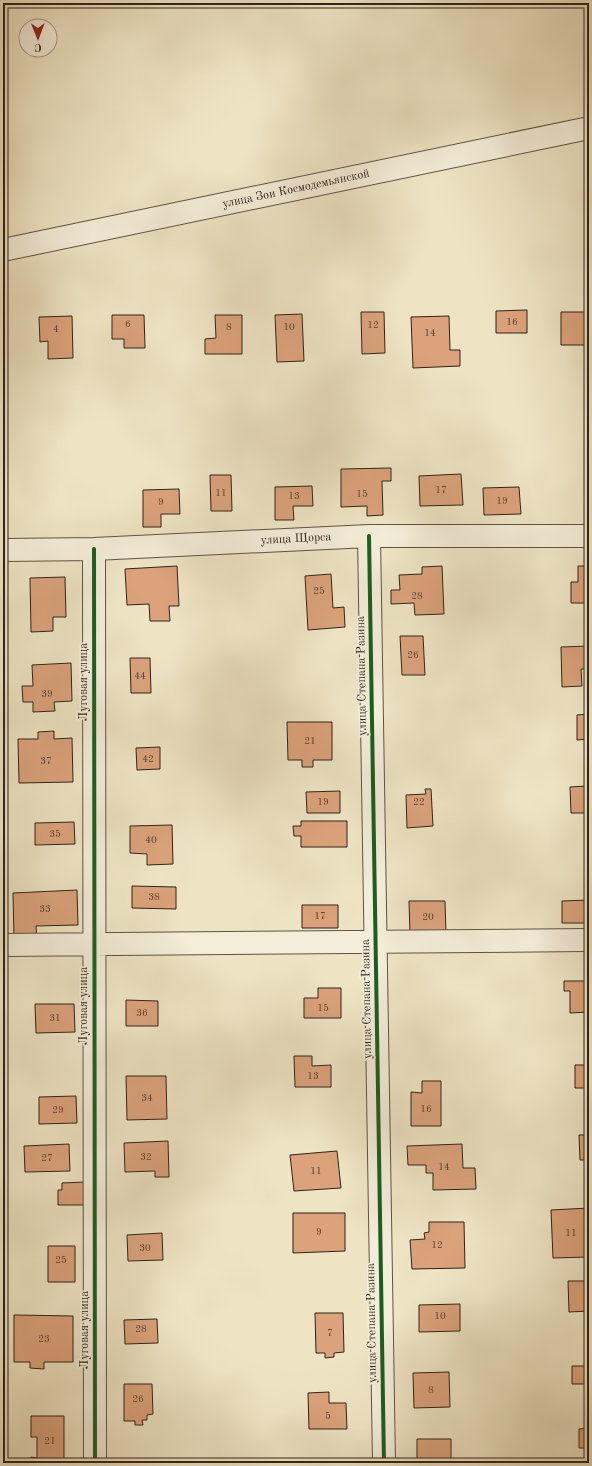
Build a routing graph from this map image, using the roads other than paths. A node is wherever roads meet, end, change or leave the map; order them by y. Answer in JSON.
{"nodes":[{"id":1,"x":589,"y":128,"type":"edge"},
{"id":2,"x":3,"y":250,"type":"edge"},
{"id":3,"x":369,"y":536,"type":"junction"},
{"id":4,"x":589,"y":536,"type":"edge"},
{"id":5,"x":94,"y":549,"type":"junction"},
{"id":6,"x":3,"y":550,"type":"edge"},
{"id":7,"x":589,"y":940,"type":"edge"},
{"id":8,"x":376,"y":942,"type":"junction"},
{"id":9,"x":94,"y":944,"type":"junction"},
{"id":10,"x":3,"y":945,"type":"edge"},
{"id":11,"x":95,"y":1463,"type":"edge"},
{"id":12,"x":384,"y":1463,"type":"edge"}],
"edges":[{"from":1,"to":2,"type":"street","name":"улица Зои Космодемьянской"},
{"from":3,"to":4,"type":"street","name":"улица Щорса"},
{"from":3,"to":5,"type":"street","name":"улица Щорса"},
{"from":3,"to":8,"type":"street","name":"улица Степана Разина"},
{"from":5,"to":6,"type":"street","name":"улица Щорса"},
{"from":5,"to":9,"type":"street","name":"Луговая улица"},
{"from":7,"to":8,"type":"street"},
{"from":8,"to":9,"type":"street"},
{"from":8,"to":12,"type":"street","name":"улица Степана Разина"},
{"from":9,"to":10,"type":"street"},
{"from":9,"to":11,"type":"street","name":"Луговая улица"}]}
